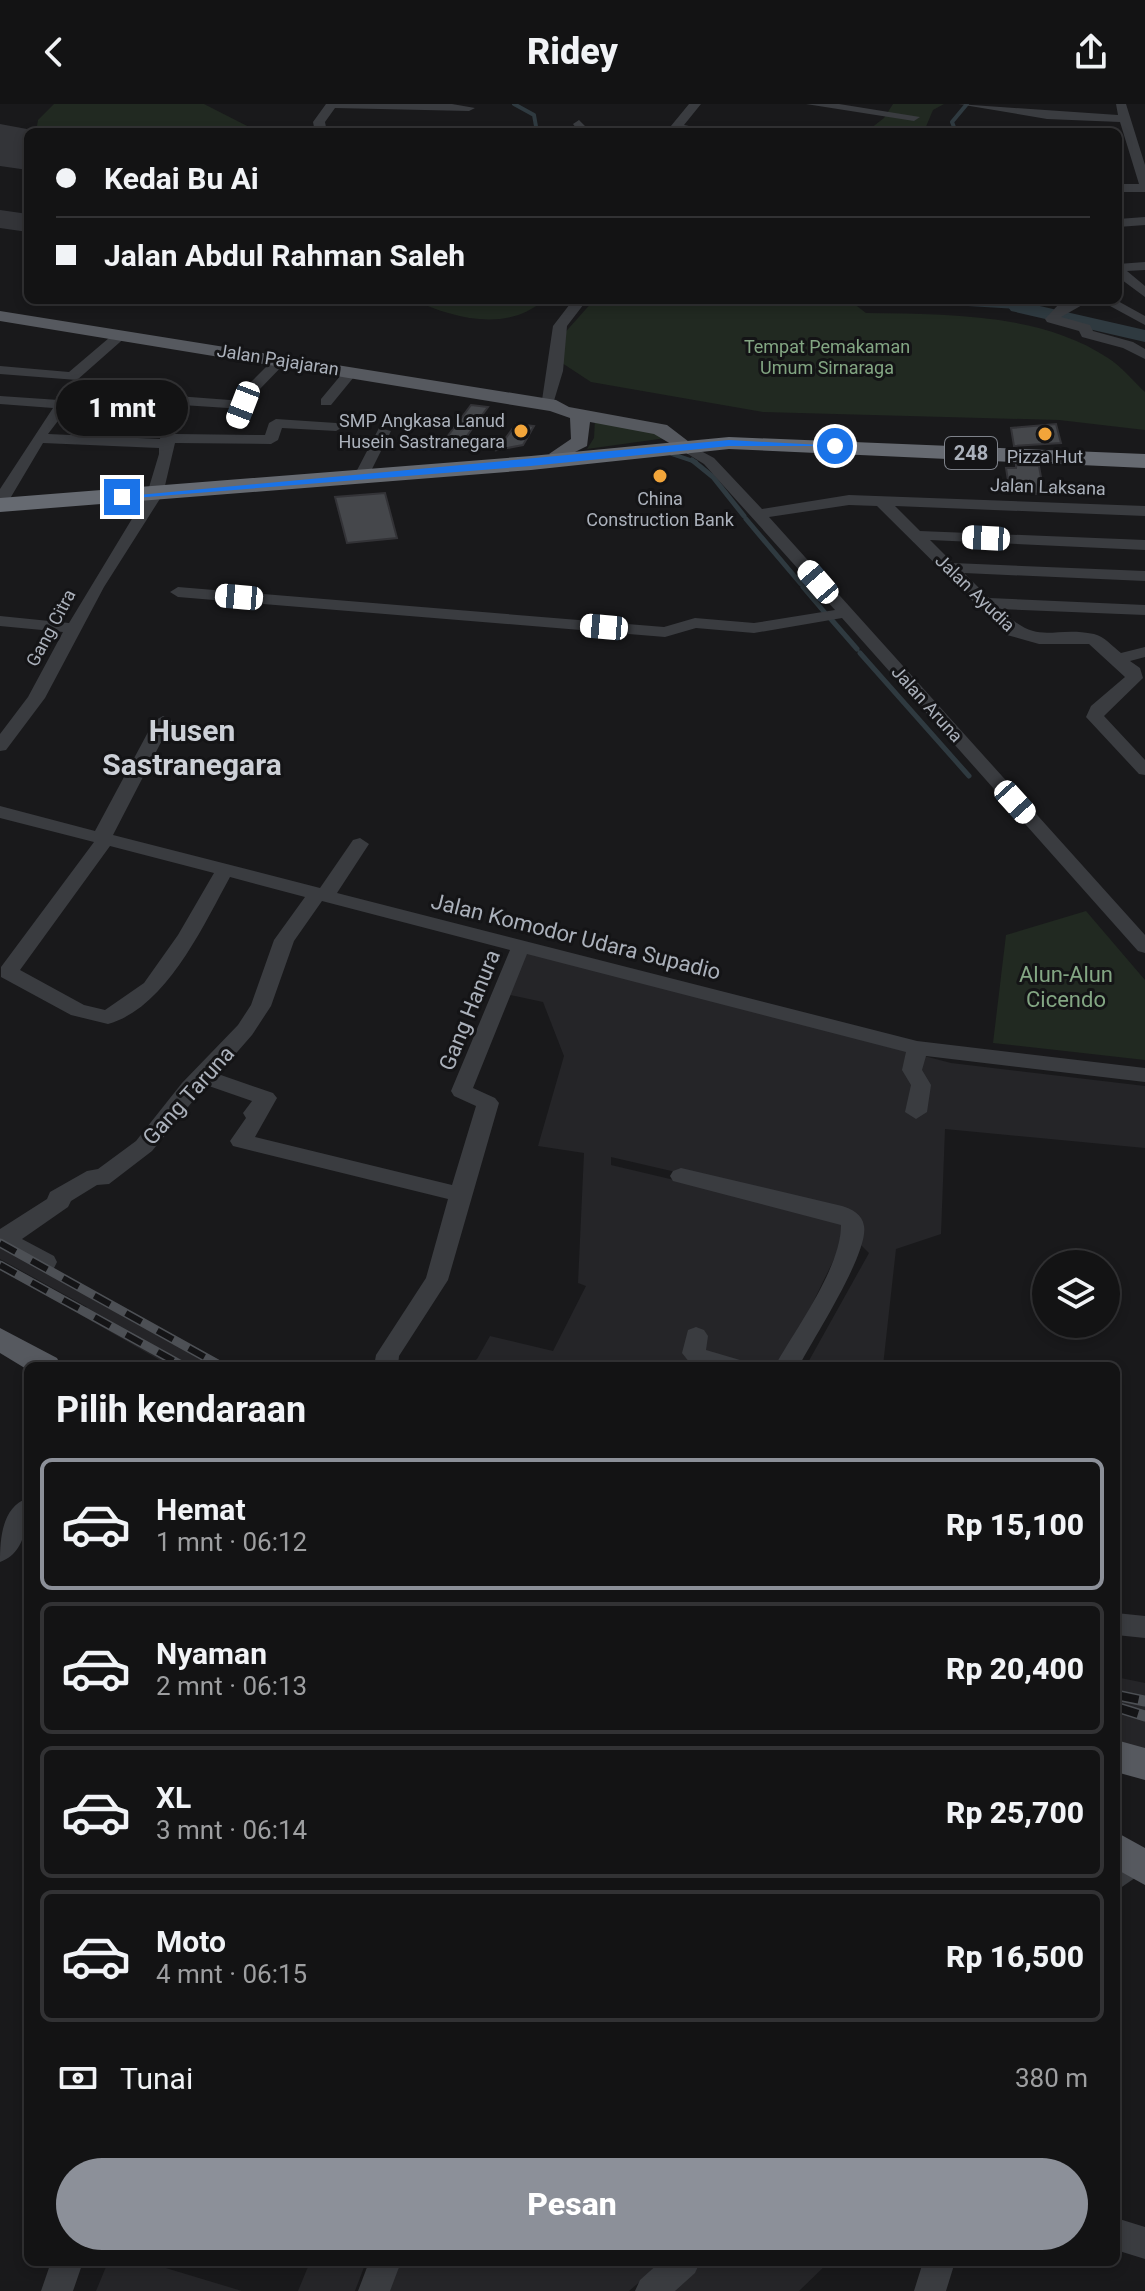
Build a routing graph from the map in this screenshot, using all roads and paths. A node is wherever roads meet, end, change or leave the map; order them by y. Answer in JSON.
{"nodes":[{"id":1,"x":332,"y":104,"type":"edge"},
{"id":2,"x":695,"y":104,"type":"edge"},
{"id":3,"x":812,"y":104,"type":"edge"},
{"id":4,"x":920,"y":104,"type":"edge"},
{"id":5,"x":964,"y":104,"type":"edge"},
{"id":6,"x":1057,"y":104,"type":"edge"},
{"id":7,"x":1121,"y":104,"type":"edge"},
{"id":8,"x":972,"y":105,"type":"edge"},
{"id":9,"x":469,"y":108,"type":"dead end"},
{"id":10,"x":1043,"y":114,"type":"junction"},
{"id":11,"x":914,"y":117,"type":"junction"},
{"id":12,"x":1081,"y":117,"type":"junction"},
{"id":13,"x":1124,"y":119,"type":"junction"},
{"id":14,"x":1036,"y":127,"type":"dead end"},
{"id":15,"x":320,"y":128,"type":"edge"},
{"id":16,"x":675,"y":128,"type":"edge"},
{"id":17,"x":912,"y":128,"type":"edge"},
{"id":18,"x":1081,"y":128,"type":"edge"},
{"id":19,"x":1126,"y":150,"type":"edge"},
{"id":20,"x":1145,"y":186,"type":"edge"},
{"id":21,"x":1122,"y":188,"type":"edge"},
{"id":22,"x":1145,"y":221,"type":"edge"},
{"id":23,"x":1122,"y":223,"type":"edge"},
{"id":24,"x":1145,"y":235,"type":"edge"},
{"id":25,"x":1122,"y":237,"type":"edge"},
{"id":26,"x":1145,"y":266,"type":"edge"},
{"id":27,"x":1122,"y":269,"type":"edge"},
{"id":28,"x":1122,"y":273,"type":"edge"},
{"id":29,"x":1145,"y":293,"type":"edge"},
{"id":30,"x":577,"y":304,"type":"edge"},
{"id":31,"x":1077,"y":304,"type":"edge"},
{"id":32,"x":1113,"y":304,"type":"edge"},
{"id":33,"x":0,"y":316,"type":"edge"},
{"id":34,"x":1145,"y":321,"type":"edge"},
{"id":35,"x":121,"y":335,"type":"junction"},
{"id":36,"x":1145,"y":355,"type":"edge"},
{"id":37,"x":281,"y":360,"type":"junction"},
{"id":38,"x":0,"y":370,"type":"edge"},
{"id":39,"x":351,"y":372,"type":"junction"},
{"id":40,"x":136,"y":386,"type":"dead end"},
{"id":41,"x":0,"y":400,"type":"edge"},
{"id":42,"x":326,"y":402,"type":"dead end"},
{"id":43,"x":64,"y":404,"type":"junction"},
{"id":44,"x":551,"y":405,"type":"junction"},
{"id":45,"x":170,"y":412,"type":"junction"},
{"id":46,"x":241,"y":413,"type":"junction"},
{"id":47,"x":578,"y":414,"type":"junction"},
{"id":48,"x":336,"y":427,"type":"dead end"},
{"id":49,"x":384,"y":431,"type":"dead end"},
{"id":50,"x":38,"y":438,"type":"junction"},
{"id":51,"x":167,"y":440,"type":"junction"},
{"id":52,"x":698,"y":447,"type":"junction"},
{"id":53,"x":559,"y":454,"type":"junction"},
{"id":54,"x":1145,"y":454,"type":"edge"},
{"id":55,"x":1145,"y":461,"type":"edge"},
{"id":56,"x":501,"y":463,"type":"junction"},
{"id":57,"x":362,"y":476,"type":"junction"},
{"id":58,"x":155,"y":494,"type":"junction"},
{"id":59,"x":881,"y":501,"type":"junction"},
{"id":60,"x":0,"y":504,"type":"edge"},
{"id":61,"x":1145,"y":511,"type":"edge"},
{"id":62,"x":758,"y":514,"type":"junction"},
{"id":63,"x":915,"y":535,"type":"junction"},
{"id":64,"x":1145,"y":545,"type":"edge"},
{"id":65,"x":948,"y":568,"type":"junction"},
{"id":66,"x":1145,"y":576,"type":"edge"},
{"id":67,"x":178,"y":592,"type":"dead end"},
{"id":68,"x":984,"y":603,"type":"junction"},
{"id":69,"x":1145,"y":610,"type":"edge"},
{"id":70,"x":839,"y":612,"type":"junction"},
{"id":71,"x":0,"y":621,"type":"edge"},
{"id":72,"x":74,"y":628,"type":"junction"},
{"id":73,"x":1145,"y":652,"type":"edge"},
{"id":74,"x":1120,"y":658,"type":"junction"},
{"id":75,"x":163,"y":721,"type":"dead end"},
{"id":76,"x":1145,"y":739,"type":"edge"},
{"id":77,"x":0,"y":746,"type":"edge"},
{"id":78,"x":1128,"y":752,"type":"junction"},
{"id":79,"x":1145,"y":770,"type":"edge"},
{"id":80,"x":0,"y":812,"type":"edge"},
{"id":81,"x":103,"y":838,"type":"junction"},
{"id":82,"x":360,"y":844,"type":"dead end"},
{"id":83,"x":225,"y":870,"type":"junction"},
{"id":84,"x":321,"y":895,"type":"junction"},
{"id":85,"x":1143,"y":942,"type":"edge"},
{"id":86,"x":521,"y":946,"type":"junction"},
{"id":87,"x":4,"y":970,"type":"edge"},
{"id":88,"x":917,"y":1048,"type":"junction"},
{"id":89,"x":1145,"y":1075,"type":"edge"},
{"id":90,"x":203,"y":1076,"type":"junction"},
{"id":91,"x":916,"y":1112,"type":"dead end"},
{"id":92,"x":681,"y":1176,"type":"dead end"},
{"id":93,"x":462,"y":1195,"type":"junction"},
{"id":94,"x":2,"y":1238,"type":"edge"},
{"id":95,"x":46,"y":1262,"type":"dead end"},
{"id":96,"x":696,"y":1336,"type":"dead end"},
{"id":97,"x":0,"y":1339,"type":"edge"},
{"id":98,"x":39,"y":1362,"type":"edge"},
{"id":99,"x":387,"y":1362,"type":"edge"},
{"id":100,"x":717,"y":1362,"type":"edge"},
{"id":101,"x":789,"y":1362,"type":"edge"},
{"id":102,"x":24,"y":1514,"type":"edge"},
{"id":103,"x":0,"y":1551,"type":"edge"},
{"id":104,"x":1120,"y":1624,"type":"edge"},
{"id":105,"x":1145,"y":1627,"type":"edge"},
{"id":106,"x":1120,"y":1757,"type":"edge"},
{"id":107,"x":1145,"y":1764,"type":"edge"},
{"id":108,"x":1120,"y":1776,"type":"edge"},
{"id":109,"x":1145,"y":1776,"type":"edge"},
{"id":110,"x":1120,"y":2235,"type":"edge"},
{"id":111,"x":1145,"y":2243,"type":"edge"},
{"id":112,"x":66,"y":2266,"type":"edge"},
{"id":113,"x":383,"y":2266,"type":"edge"},
{"id":114,"x":679,"y":2266,"type":"edge"},
{"id":115,"x":938,"y":2266,"type":"edge"},
{"id":116,"x":57,"y":2291,"type":"edge"},
{"id":117,"x":374,"y":2291,"type":"edge"},
{"id":118,"x":651,"y":2291,"type":"edge"},
{"id":119,"x":930,"y":2291,"type":"edge"}],
"edges":[{"from":1,"to":9,"type":"street"},
{"from":1,"to":15,"type":"street"},
{"from":2,"to":16,"type":"street"},
{"from":3,"to":11,"type":"street"},
{"from":4,"to":11,"type":"street"},
{"from":5,"to":8,"type":"street"},
{"from":6,"to":10,"type":"street"},
{"from":7,"to":13,"type":"street"},
{"from":8,"to":10,"type":"street"},
{"from":10,"to":12,"type":"street"},
{"from":10,"to":14,"type":"street"},
{"from":11,"to":17,"type":"street"},
{"from":12,"to":13,"type":"street"},
{"from":12,"to":18,"type":"street"},
{"from":13,"to":19,"type":"street"},
{"from":19,"to":20,"type":"street"},
{"from":20,"to":21,"type":"street"},
{"from":22,"to":23,"type":"street"},
{"from":24,"to":25,"type":"street"},
{"from":26,"to":27,"type":"street"},
{"from":28,"to":29,"type":"street"},
{"from":30,"to":44,"type":"street"},
{"from":31,"to":36,"type":"street"},
{"from":32,"to":34,"type":"street"},
{"from":33,"to":35,"type":"main road","name":"Jalan Pajajaran"},
{"from":35,"to":37,"type":"main road","name":"Jalan Pajajaran"},
{"from":35,"to":38,"type":"street"},
{"from":37,"to":39,"type":"main road","name":"Jalan Pajajaran"},
{"from":37,"to":46,"type":"street"},
{"from":39,"to":42,"type":"street"},
{"from":39,"to":44,"type":"main road","name":"Jalan Pajajaran"},
{"from":40,"to":43,"type":"street"},
{"from":41,"to":43,"type":"street"},
{"from":43,"to":45,"type":"street"},
{"from":43,"to":50,"type":"street"},
{"from":44,"to":47,"type":"main road","name":"Jalan Pajajaran"},
{"from":44,"to":52,"type":"main road","name":"Jalan Pajajaran"},
{"from":45,"to":46,"type":"street"},
{"from":45,"to":51,"type":"street","name":"Gang Citra"},
{"from":46,"to":48,"type":"street"},
{"from":46,"to":51,"type":"street"},
{"from":47,"to":52,"type":"main road","name":"Jalan Pajajaran"},
{"from":47,"to":53,"type":"main road"},
{"from":49,"to":57,"type":"street"},
{"from":50,"to":51,"type":"street"},
{"from":50,"to":60,"type":"street"},
{"from":51,"to":58,"type":"street","name":"Gang Citra"},
{"from":52,"to":53,"type":"highway"},
{"from":52,"to":54,"type":"highway","name":"Jalan Pajajaran","number":"248"},
{"from":52,"to":55,"type":"highway","name":"Jalan Pajajaran","number":"248"},
{"from":52,"to":56,"type":"highway"},
{"from":52,"to":62,"type":"street","name":"Jalan Aruna"},
{"from":53,"to":56,"type":"highway"},
{"from":56,"to":57,"type":"highway"},
{"from":57,"to":58,"type":"highway"},
{"from":58,"to":60,"type":"highway"},
{"from":58,"to":72,"type":"street","name":"Gang Citra"},
{"from":59,"to":61,"type":"street","name":"Jalan Laksana"},
{"from":59,"to":62,"type":"street","name":"Jalan Laksana"},
{"from":59,"to":63,"type":"street","name":"Jalan Ayudia"},
{"from":62,"to":70,"type":"street","name":"Jalan Aruna"},
{"from":63,"to":64,"type":"street"},
{"from":63,"to":65,"type":"street","name":"Jalan Ayudia"},
{"from":65,"to":66,"type":"street"},
{"from":65,"to":68,"type":"street","name":"Jalan Ayudia"},
{"from":67,"to":70,"type":"street"},
{"from":68,"to":69,"type":"street"},
{"from":68,"to":74,"type":"street","name":"Jalan Ayudia"},
{"from":70,"to":85,"type":"street","name":"Jalan Aruna"},
{"from":71,"to":72,"type":"street"},
{"from":72,"to":77,"type":"street","name":"Gang Citra"},
{"from":73,"to":74,"type":"street"},
{"from":74,"to":78,"type":"street"},
{"from":75,"to":81,"type":"street"},
{"from":76,"to":78,"type":"street"},
{"from":78,"to":79,"type":"street"},
{"from":80,"to":81,"type":"street","name":"Jalan Komodor Udara Supadio"},
{"from":81,"to":83,"type":"street","name":"Jalan Komodor Udara Supadio"},
{"from":81,"to":87,"type":"street"},
{"from":82,"to":84,"type":"street","name":"Gang Taruna"},
{"from":83,"to":84,"type":"street","name":"Jalan Komodor Udara Supadio"},
{"from":83,"to":87,"type":"street"},
{"from":84,"to":86,"type":"street","name":"Jalan Komodor Udara Supadio"},
{"from":84,"to":90,"type":"street","name":"Gang Taruna"},
{"from":86,"to":88,"type":"street","name":"Jalan Komodor Udara Supadio"},
{"from":86,"to":93,"type":"street","name":"Gang Hanura"},
{"from":88,"to":89,"type":"street","name":"Jalan Komodor Udara Supadio"},
{"from":88,"to":91,"type":"street"},
{"from":90,"to":93,"type":"street"},
{"from":90,"to":94,"type":"street","name":"Gang Taruna"},
{"from":92,"to":101,"type":"street"},
{"from":93,"to":99,"type":"street"},
{"from":94,"to":95,"type":"street"},
{"from":96,"to":100,"type":"street"},
{"from":97,"to":98,"type":"main road"},
{"from":102,"to":103,"type":"street"},
{"from":104,"to":105,"type":"street"},
{"from":106,"to":107,"type":"main road"},
{"from":108,"to":109,"type":"main road"},
{"from":110,"to":111,"type":"street"},
{"from":112,"to":116,"type":"street"},
{"from":113,"to":117,"type":"street"},
{"from":114,"to":118,"type":"street"},
{"from":115,"to":119,"type":"street"}]}
